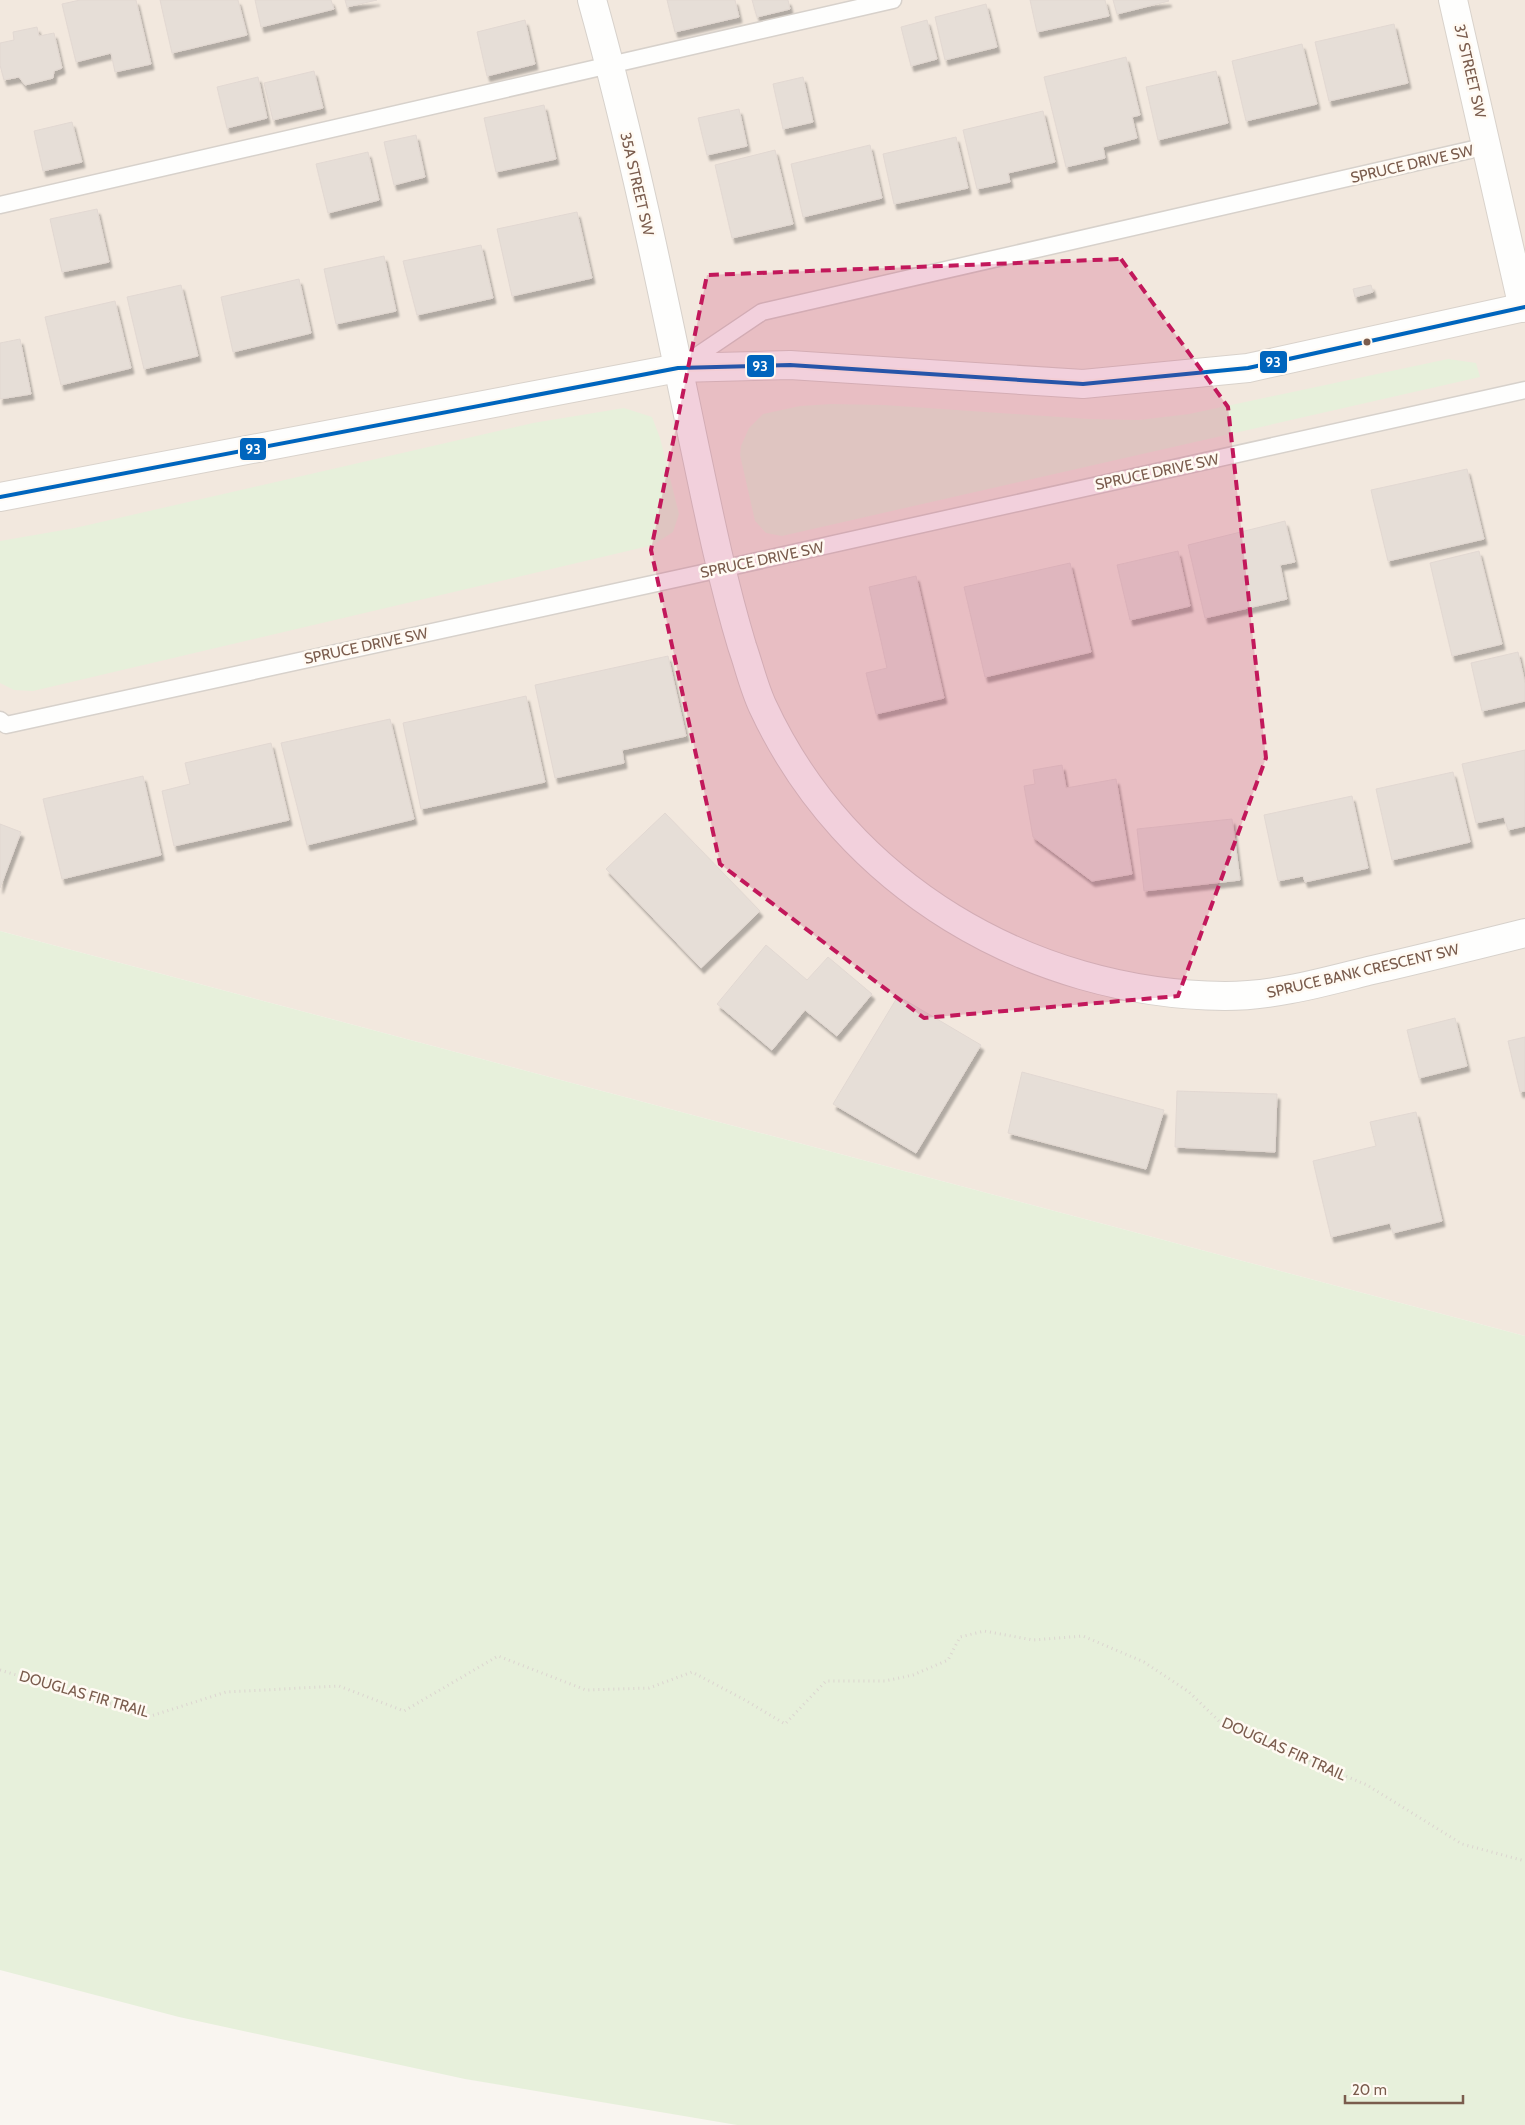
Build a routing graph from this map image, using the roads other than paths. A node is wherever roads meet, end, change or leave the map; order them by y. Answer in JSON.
{"nodes":[{"id":1,"x":592,"y":0,"type":"edge"},
{"id":2,"x":893,"y":0,"type":"edge"},
{"id":3,"x":1453,"y":0,"type":"edge"},
{"id":4,"x":610,"y":65,"type":"junction"},
{"id":5,"x":1487,"y":146,"type":"junction"},
{"id":6,"x":0,"y":205,"type":"edge"},
{"id":7,"x":1524,"y":311,"type":"edge"},
{"id":8,"x":678,"y":368,"type":"junction"},
{"id":9,"x":1525,"y":390,"type":"edge"},
{"id":10,"x":0,"y":497,"type":"edge"},
{"id":11,"x":721,"y":569,"type":"junction"},
{"id":12,"x":0,"y":720,"type":"edge"},
{"id":13,"x":1525,"y":933,"type":"edge"}],
"edges":[{"from":1,"to":4,"type":"street","name":"35A STREET SW"},
{"from":2,"to":4,"type":"lane"},
{"from":3,"to":5,"type":"street","name":"37 STREET SW"},
{"from":4,"to":6,"type":"lane"},
{"from":4,"to":8,"type":"street","name":"35A STREET SW"},
{"from":5,"to":7,"type":"street","name":"37 STREET SW"},
{"from":5,"to":8,"type":"lane","name":"SPRUCE DRIVE SW"},
{"from":7,"to":8,"type":"street","name":"SPRUCE DRIVE SW"},
{"from":8,"to":10,"type":"street","name":"SPRUCE DRIVE SW"},
{"from":8,"to":11,"type":"street","name":"SPRUCE BANK CRESCENT SW"},
{"from":9,"to":11,"type":"lane","name":"SPRUCE DRIVE SW"},
{"from":11,"to":12,"type":"lane","name":"SPRUCE DRIVE SW"},
{"from":11,"to":13,"type":"street","name":"SPRUCE BANK CRESCENT SW"}]}
